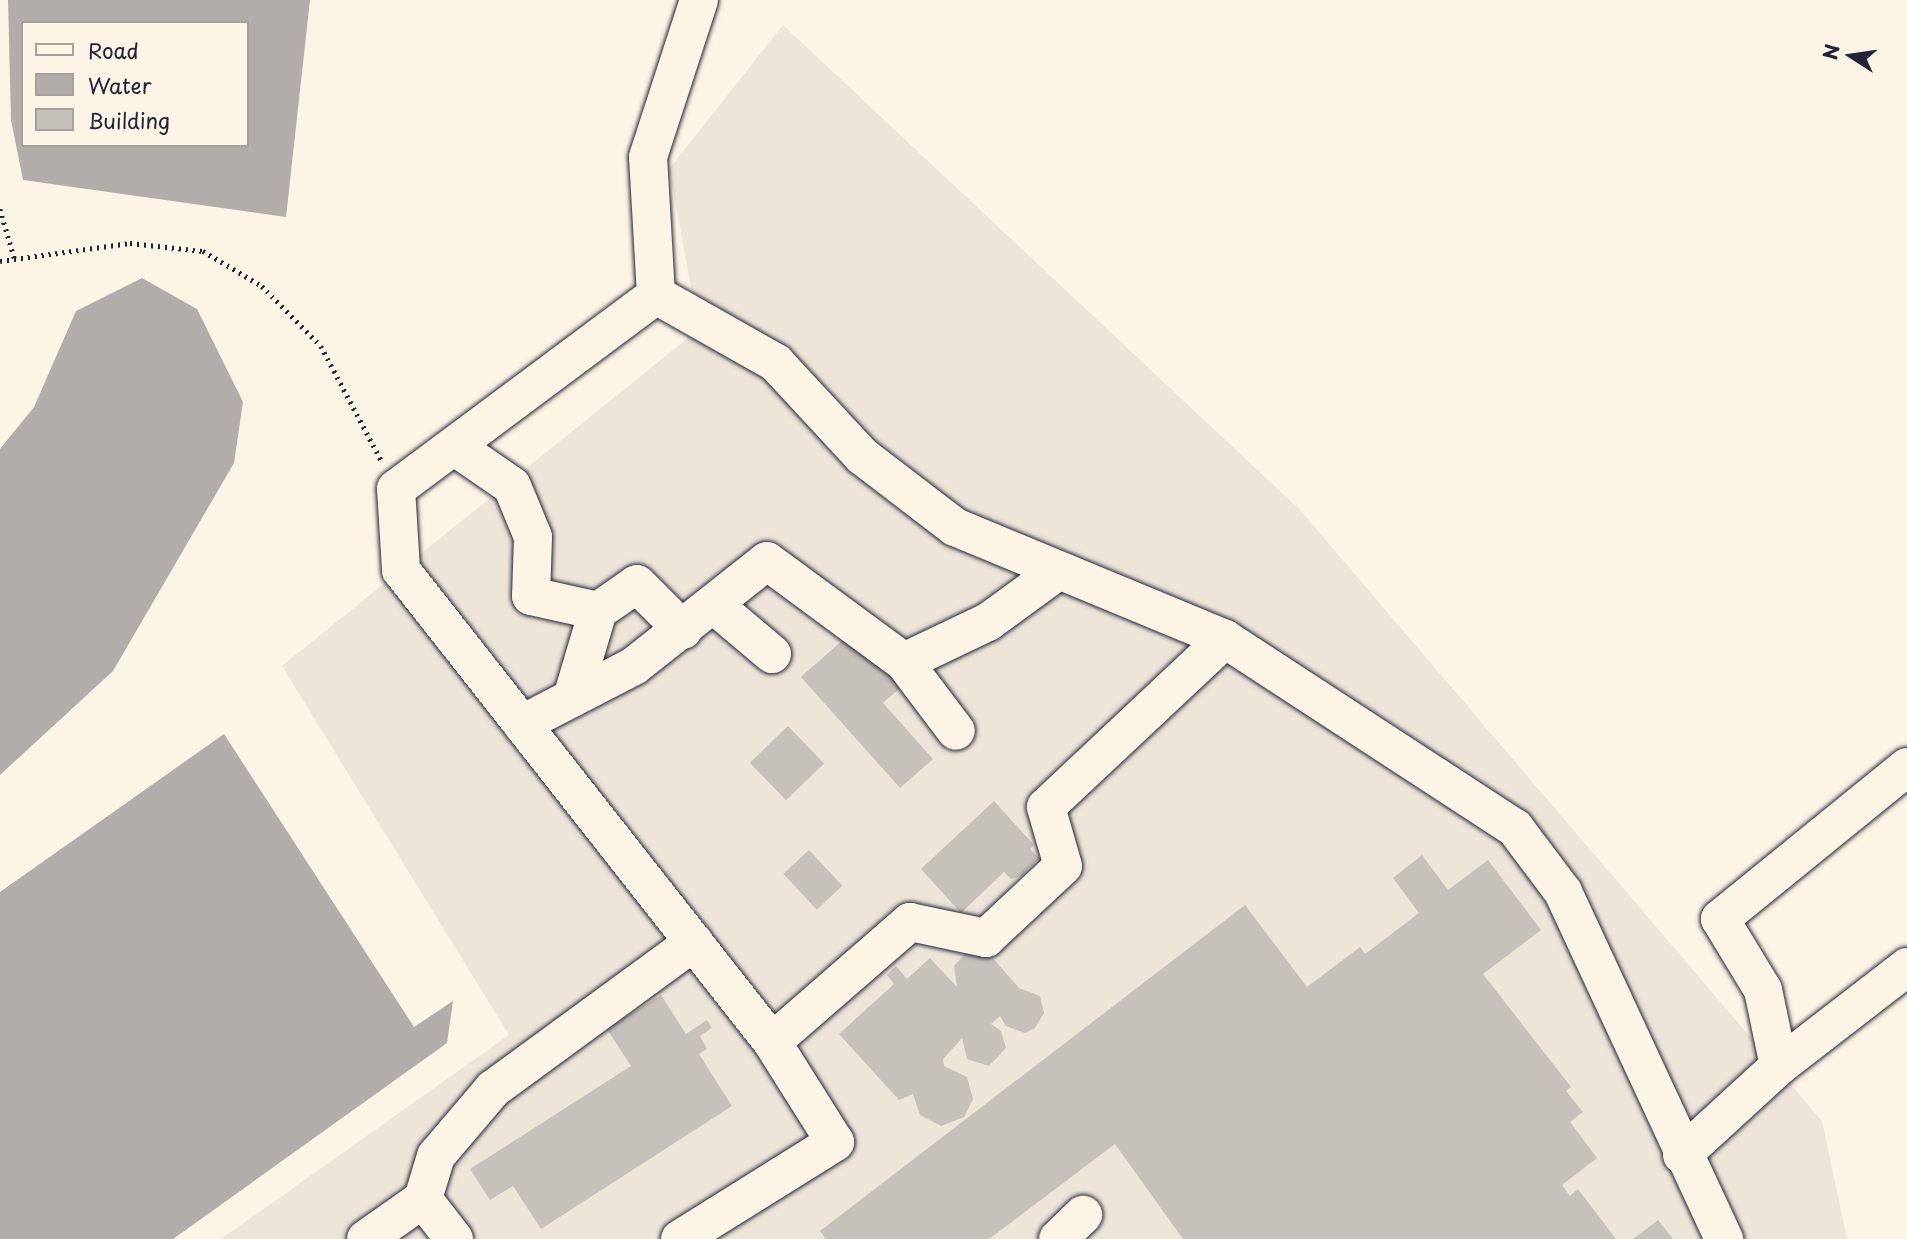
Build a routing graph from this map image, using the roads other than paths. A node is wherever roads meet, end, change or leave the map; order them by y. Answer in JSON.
{"nodes":[{"id":1,"x":699,"y":0,"type":"edge"},
{"id":2,"x":656,"y":295,"type":"junction"},
{"id":3,"x":454,"y":446,"type":"junction"},
{"id":4,"x":1058,"y":570,"type":"junction"},
{"id":5,"x":714,"y":605,"type":"junction"},
{"id":6,"x":598,"y":611,"type":"junction"},
{"id":7,"x":682,"y":630,"type":"junction"},
{"id":8,"x":1225,"y":639,"type":"junction"},
{"id":9,"x":772,"y":654,"type":"dead end"},
{"id":10,"x":904,"y":662,"type":"junction"},
{"id":11,"x":572,"y":698,"type":"junction"},
{"id":12,"x":522,"y":724,"type":"junction"},
{"id":13,"x":956,"y":731,"type":"dead end"},
{"id":14,"x":1907,"y":767,"type":"edge"},
{"id":15,"x":694,"y":942,"type":"junction"},
{"id":16,"x":1907,"y":967,"type":"edge"},
{"id":17,"x":772,"y":1042,"type":"junction"},
{"id":18,"x":1779,"y":1066,"type":"junction"},
{"id":19,"x":1682,"y":1155,"type":"junction"},
{"id":20,"x":424,"y":1199,"type":"junction"},
{"id":21,"x":366,"y":1239,"type":"edge"},
{"id":22,"x":454,"y":1239,"type":"edge"},
{"id":23,"x":680,"y":1239,"type":"edge"},
{"id":24,"x":1724,"y":1239,"type":"edge"}],
"edges":[{"from":1,"to":2,"type":"lane"},
{"from":2,"to":3,"type":"lane"},
{"from":2,"to":4,"type":"lane"},
{"from":3,"to":6,"type":"lane"},
{"from":3,"to":12,"type":"lane"},
{"from":4,"to":8,"type":"lane"},
{"from":4,"to":10,"type":"lane"},
{"from":5,"to":7,"type":"lane"},
{"from":5,"to":9,"type":"lane"},
{"from":5,"to":10,"type":"lane"},
{"from":6,"to":7,"type":"lane"},
{"from":6,"to":11,"type":"lane"},
{"from":7,"to":11,"type":"lane"},
{"from":8,"to":17,"type":"lane"},
{"from":8,"to":19,"type":"lane"},
{"from":10,"to":13,"type":"lane"},
{"from":11,"to":12,"type":"lane"},
{"from":12,"to":15,"type":"lane"},
{"from":14,"to":18,"type":"lane"},
{"from":15,"to":17,"type":"lane"},
{"from":15,"to":20,"type":"lane"},
{"from":16,"to":18,"type":"lane"},
{"from":17,"to":23,"type":"lane"},
{"from":18,"to":19,"type":"lane"},
{"from":19,"to":24,"type":"lane"},
{"from":20,"to":21,"type":"lane"},
{"from":20,"to":22,"type":"lane"}]}
